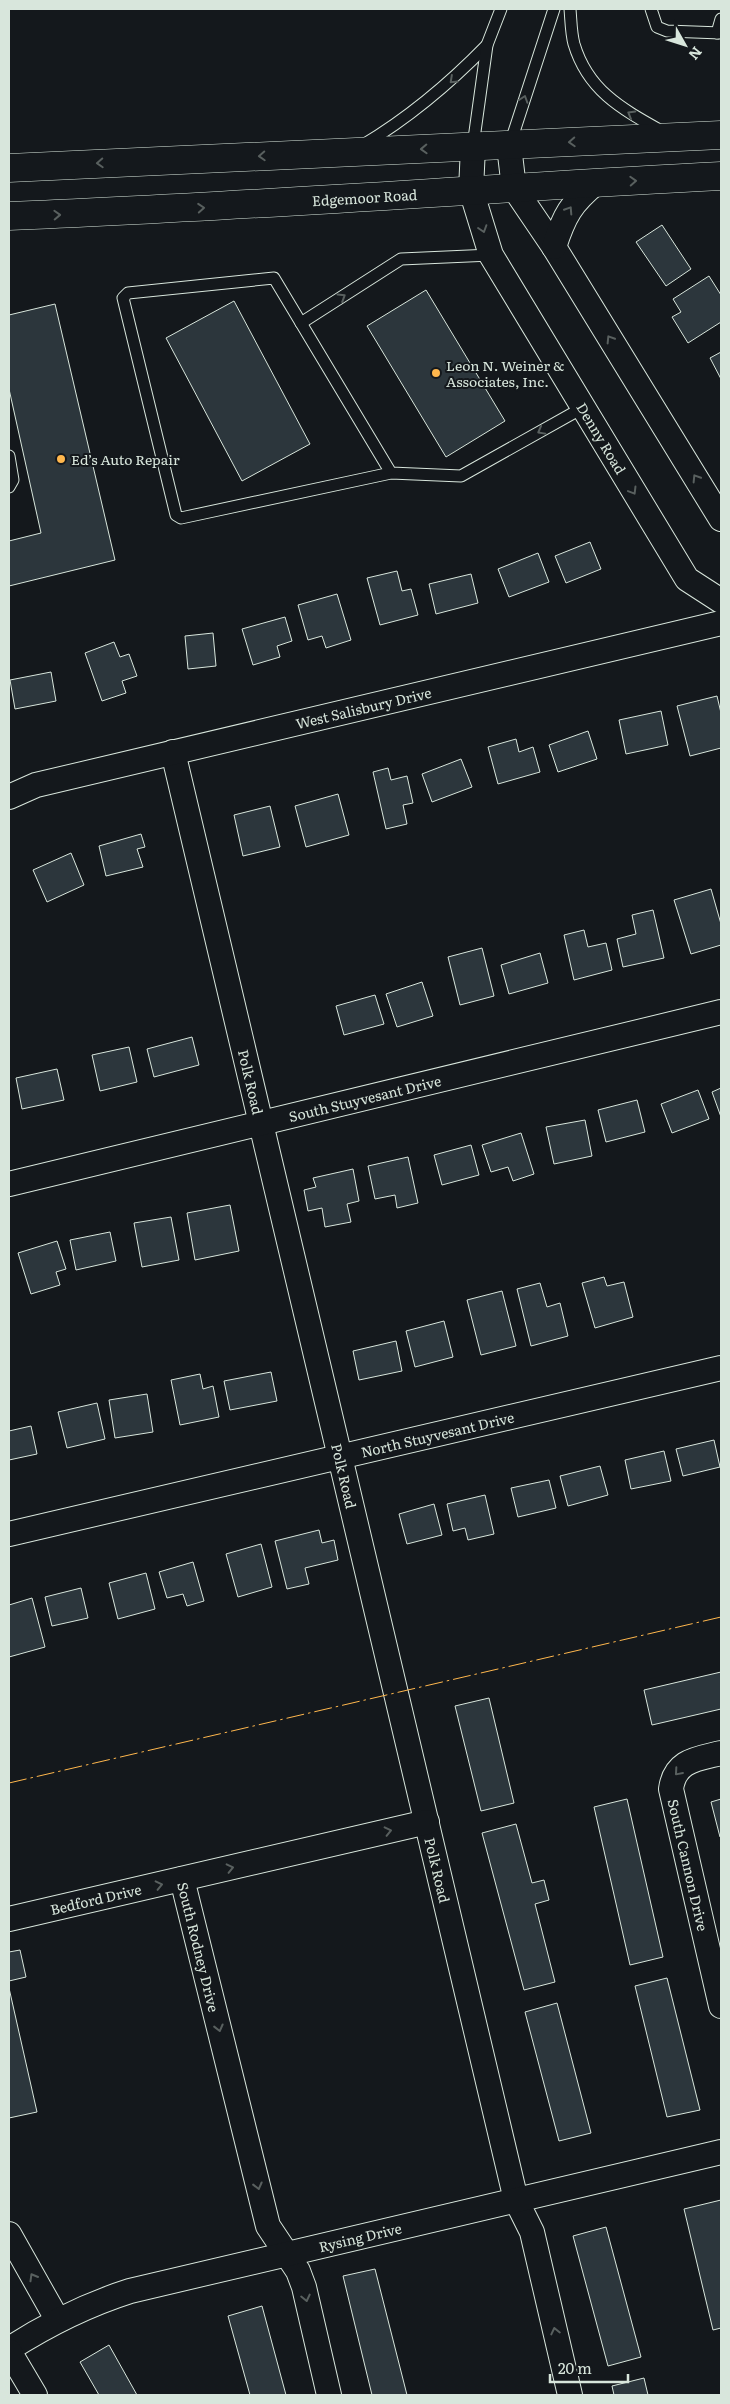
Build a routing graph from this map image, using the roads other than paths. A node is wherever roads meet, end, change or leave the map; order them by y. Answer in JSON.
{"nodes":[{"id":1,"x":501,"y":9,"type":"edge"},
{"id":2,"x":554,"y":9,"type":"edge"},
{"id":3,"x":570,"y":9,"type":"edge"},
{"id":4,"x":650,"y":9,"type":"edge"},
{"id":5,"x":721,"y":19,"type":"edge"},
{"id":6,"x":719,"y":33,"type":"edge"},
{"id":7,"x":487,"y":45,"type":"junction"},
{"id":8,"x":721,"y":135,"type":"edge"},
{"id":9,"x":673,"y":137,"type":"junction"},
{"id":10,"x":509,"y":146,"type":"junction"},
{"id":11,"x":473,"y":147,"type":"junction"},
{"id":12,"x":353,"y":151,"type":"junction"},
{"id":13,"x":9,"y":168,"type":"edge"},
{"id":14,"x":721,"y":176,"type":"edge"},
{"id":15,"x":597,"y":182,"type":"junction"},
{"id":16,"x":514,"y":188,"type":"junction"},
{"id":17,"x":471,"y":190,"type":"junction"},
{"id":18,"x":9,"y":216,"type":"edge"},
{"id":19,"x":554,"y":247,"type":"junction"},
{"id":20,"x":492,"y":254,"type":"junction"},
{"id":21,"x":301,"y":323,"type":"junction"},
{"id":22,"x":584,"y":407,"type":"junction"},
{"id":23,"x":9,"y":456,"type":"edge"},
{"id":24,"x":392,"y":474,"type":"junction"},
{"id":25,"x":9,"y":487,"type":"edge"},
{"id":26,"x":721,"y":519,"type":"edge"},
{"id":27,"x":721,"y":601,"type":"edge"},
{"id":28,"x":721,"y":623,"type":"edge"},
{"id":29,"x":173,"y":752,"type":"junction"},
{"id":30,"x":9,"y":797,"type":"edge"},
{"id":31,"x":721,"y":1012,"type":"edge"},
{"id":32,"x":261,"y":1124,"type":"junction"},
{"id":33,"x":9,"y":1184,"type":"edge"},
{"id":34,"x":721,"y":1368,"type":"edge"},
{"id":35,"x":340,"y":1457,"type":"junction"},
{"id":36,"x":9,"y":1534,"type":"edge"},
{"id":37,"x":721,"y":1753,"type":"edge"},
{"id":38,"x":427,"y":1822,"type":"junction"},
{"id":39,"x":182,"y":1879,"type":"junction"},
{"id":40,"x":9,"y":1919,"type":"edge"},
{"id":41,"x":721,"y":2006,"type":"edge"},
{"id":42,"x":721,"y":2152,"type":"edge"},
{"id":43,"x":516,"y":2200,"type":"junction"},
{"id":44,"x":9,"y":2234,"type":"edge"},
{"id":45,"x":286,"y":2254,"type":"junction"},
{"id":46,"x":57,"y":2319,"type":"junction"},
{"id":47,"x":9,"y":2350,"type":"edge"},
{"id":48,"x":35,"y":2395,"type":"edge"},
{"id":49,"x":329,"y":2395,"type":"edge"},
{"id":50,"x":570,"y":2395,"type":"edge"}],
"edges":[{"from":1,"to":7,"type":"lane"},
{"from":10,"to":2,"type":"lane","one_way":true},
{"from":9,"to":3,"type":"lane","one_way":true},
{"from":4,"to":6,"type":"lane"},
{"from":5,"to":6,"type":"lane"},
{"from":7,"to":11,"type":"lane"},
{"from":7,"to":12,"type":"lane","one_way":true},
{"from":8,"to":9,"type":"main road"},
{"from":9,"to":10,"type":"main road","one_way":true},
{"from":10,"to":11,"type":"main road"},
{"from":10,"to":16,"type":"street"},
{"from":11,"to":12,"type":"main road","one_way":true},
{"from":11,"to":17,"type":"street","name":"Denny Road"},
{"from":12,"to":13,"type":"main road","one_way":true},
{"from":15,"to":14,"type":"main road","name":"Edgemoor Road","one_way":true},
{"from":15,"to":16,"type":"main road","name":"Edgemoor Road"},
{"from":19,"to":15,"type":"street","one_way":true},
{"from":16,"to":17,"type":"main road","name":"Edgemoor Road"},
{"from":16,"to":19,"type":"street"},
{"from":18,"to":17,"type":"main road","name":"Edgemoor Road","one_way":true},
{"from":17,"to":20,"type":"street","name":"Denny Road","one_way":true},
{"from":26,"to":19,"type":"street","one_way":true},
{"from":21,"to":20,"type":"lane","one_way":true},
{"from":20,"to":22,"type":"street","name":"Denny Road"},
{"from":21,"to":24,"type":"lane"},
{"from":21,"to":24,"type":"lane"},
{"from":22,"to":24,"type":"lane","one_way":true},
{"from":22,"to":27,"type":"street","name":"Denny Road","one_way":true},
{"from":23,"to":25,"type":"lane"},
{"from":28,"to":29,"type":"street","name":"West Salisbury Drive"},
{"from":29,"to":30,"type":"street","name":"West Salisbury Drive"},
{"from":29,"to":32,"type":"street","name":"Polk Road"},
{"from":31,"to":32,"type":"street","name":"South Stuyvesant Drive"},
{"from":32,"to":33,"type":"street","name":"South Stuyvesant Drive"},
{"from":32,"to":35,"type":"street","name":"Polk Road"},
{"from":34,"to":35,"type":"street","name":"North Stuyvesant Drive"},
{"from":35,"to":36,"type":"street","name":"North Stuyvesant Drive"},
{"from":35,"to":38,"type":"street","name":"Polk Road"},
{"from":37,"to":41,"type":"street","name":"South Cannon Drive","one_way":true},
{"from":39,"to":38,"type":"street","name":"South Rodney Drive","one_way":true},
{"from":38,"to":43,"type":"street","name":"Polk Road"},
{"from":40,"to":39,"type":"street","name":"Bedford Drive","one_way":true},
{"from":39,"to":45,"type":"street","name":"South Rodney Drive","one_way":true},
{"from":42,"to":43,"type":"street","name":"Rysing Drive"},
{"from":43,"to":45,"type":"street","name":"Rysing Drive"},
{"from":50,"to":43,"type":"street","name":"Polk Road","one_way":true},
{"from":46,"to":44,"type":"street","one_way":true},
{"from":45,"to":46,"type":"street","name":"Rysing Drive"},
{"from":45,"to":49,"type":"street","name":"South Rodney Drive","one_way":true},
{"from":46,"to":47,"type":"street","name":"Rysing Drive"},
{"from":47,"to":48,"type":"street"}]}
